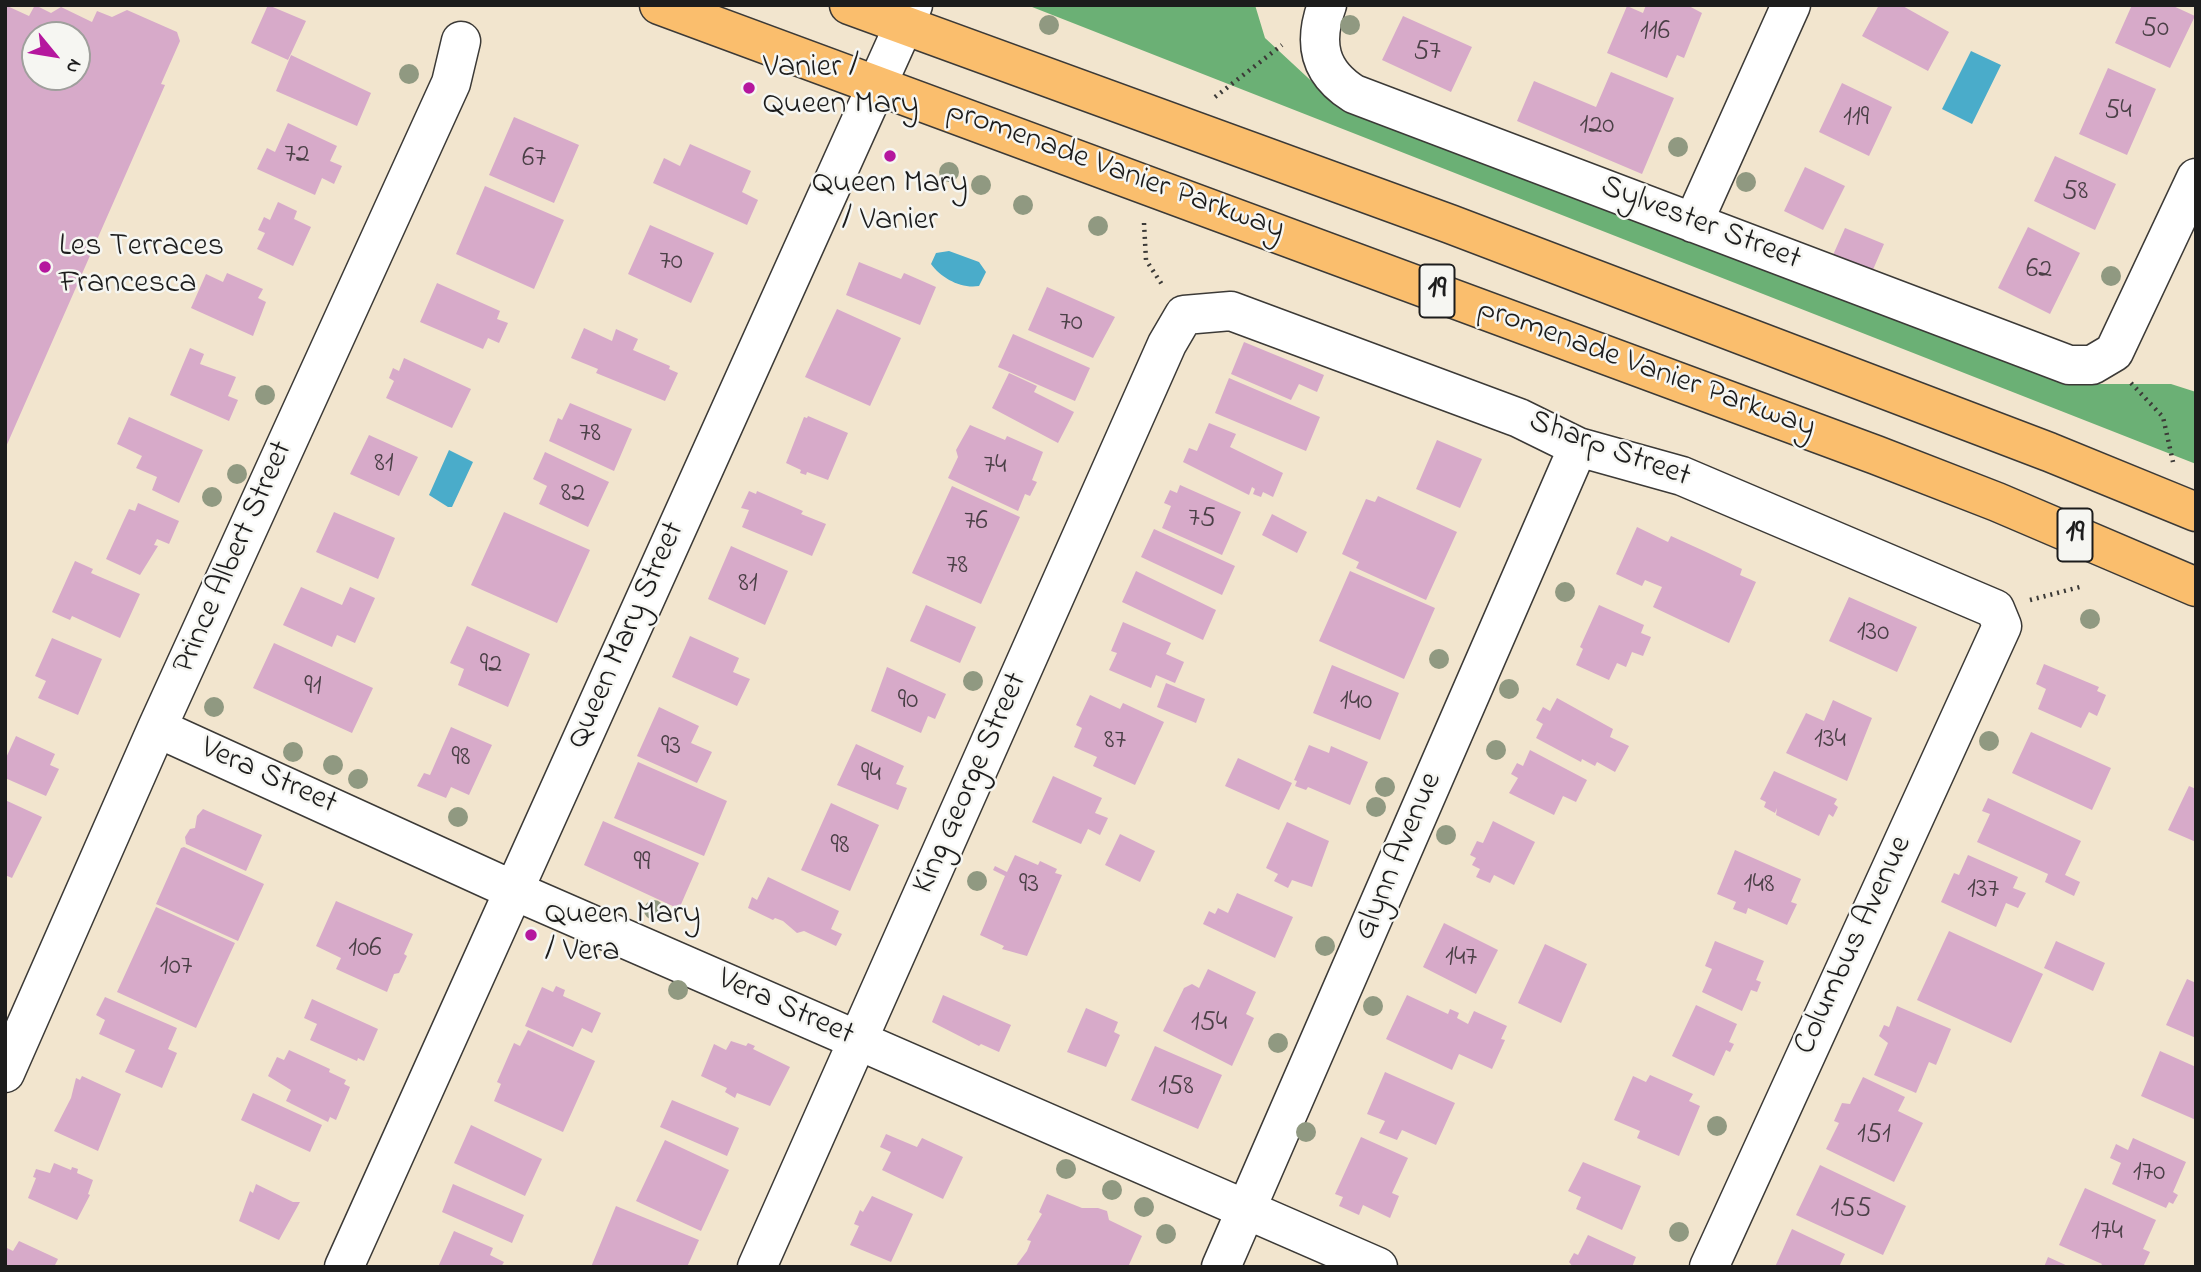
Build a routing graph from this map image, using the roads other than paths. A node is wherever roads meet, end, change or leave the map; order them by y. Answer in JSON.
{"nodes":[{"id":1,"x":659,"y":5,"type":"edge"},
{"id":2,"x":849,"y":5,"type":"edge"},
{"id":3,"x":1791,"y":5,"type":"edge"},
{"id":4,"x":908,"y":16,"type":"edge"},
{"id":5,"x":1322,"y":28,"type":"edge"},
{"id":6,"x":461,"y":41,"type":"dead end"},
{"id":7,"x":874,"y":84,"type":"junction"},
{"id":8,"x":2196,"y":178,"type":"edge"},
{"id":9,"x":1693,"y":223,"type":"junction"},
{"id":10,"x":1191,"y":316,"type":"joint"},
{"id":11,"x":1578,"y":447,"type":"junction"},
{"id":12,"x":2196,"y":512,"type":"edge"},
{"id":13,"x":2152,"y":568,"type":"junction"},
{"id":14,"x":2196,"y":587,"type":"edge"},
{"id":15,"x":2196,"y":593,"type":"edge"},
{"id":16,"x":1999,"y":618,"type":"joint"},
{"id":17,"x":157,"y":728,"type":"junction"},
{"id":18,"x":515,"y":891,"type":"junction"},
{"id":19,"x":857,"y":1041,"type":"junction"},
{"id":20,"x":5,"y":1073,"type":"edge"},
{"id":21,"x":1248,"y":1211,"type":"junction"},
{"id":22,"x":344,"y":1267,"type":"edge"},
{"id":23,"x":757,"y":1267,"type":"edge"},
{"id":24,"x":1221,"y":1267,"type":"edge"},
{"id":25,"x":1378,"y":1267,"type":"edge"},
{"id":26,"x":1709,"y":1267,"type":"edge"}],
"edges":[{"from":1,"to":7,"type":"main road","name":"promenade Vanier Parkway","number":"19"},
{"from":2,"to":4,"type":"main road","number":"19"},
{"from":3,"to":9,"type":"street"},
{"from":4,"to":7,"type":"street","name":"Queen Mary Street"},
{"from":4,"to":12,"type":"main road","number":"19"},
{"from":5,"to":9,"type":"street","name":"Sylvester Street"},
{"from":6,"to":17,"type":"street","name":"Prince Albert Street"},
{"from":7,"to":13,"type":"main road","name":"promenade Vanier Parkway","number":"19"},
{"from":7,"to":18,"type":"street","name":"Queen Mary Street"},
{"from":8,"to":9,"type":"street","name":"Sylvester Street"},
{"from":10,"to":11,"type":"street","name":"Sharp Street"},
{"from":10,"to":19,"type":"street","name":"King George Street"},
{"from":11,"to":16,"type":"street","name":"Sharp Street"},
{"from":11,"to":21,"type":"street","name":"Glynn Avenue"},
{"from":13,"to":14,"type":"main road","name":"promenade Vanier Parkway","number":"19"},
{"from":13,"to":15,"type":"main road"},
{"from":16,"to":26,"type":"street","name":"Columbus Avenue"},
{"from":17,"to":18,"type":"street","name":"Vera Street"},
{"from":17,"to":20,"type":"street","name":"Prince Albert Street"},
{"from":18,"to":19,"type":"street","name":"Vera Street"},
{"from":18,"to":22,"type":"street","name":"Queen Mary Street"},
{"from":19,"to":21,"type":"street","name":"Vera Street"},
{"from":19,"to":23,"type":"street","name":"King George Street"},
{"from":21,"to":24,"type":"street","name":"Glynn Avenue"},
{"from":21,"to":25,"type":"street","name":"Vera Street"}]}
